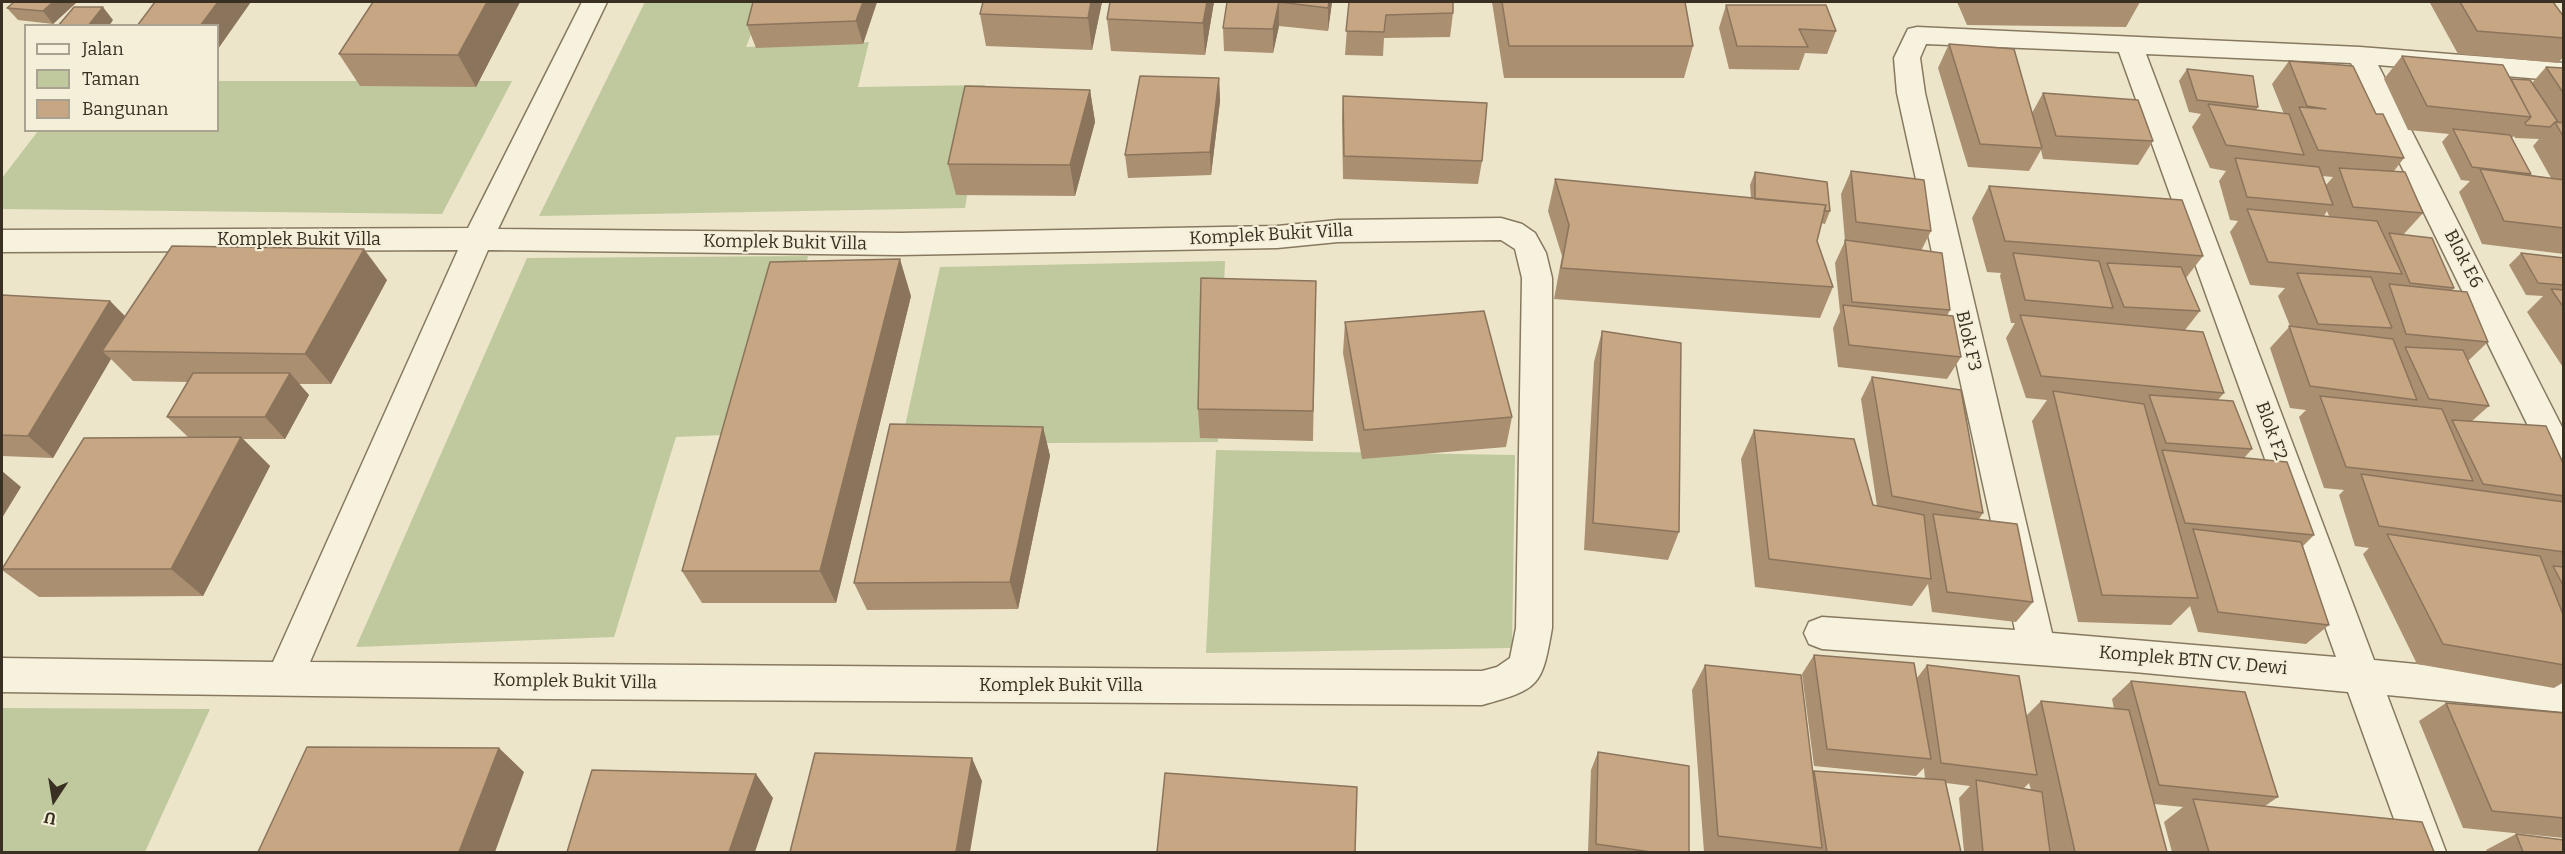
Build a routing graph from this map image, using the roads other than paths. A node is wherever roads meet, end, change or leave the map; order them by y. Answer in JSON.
{"nodes":[{"id":1,"x":594,"y":2,"type":"edge"},
{"id":2,"x":2129,"y":44,"type":"junction"},
{"id":3,"x":2360,"y":55,"type":"junction"},
{"id":4,"x":2564,"y":72,"type":"edge"},
{"id":5,"x":478,"y":239,"type":"junction"},
{"id":6,"x":2,"y":241,"type":"edge"},
{"id":7,"x":2564,"y":465,"type":"edge"},
{"id":8,"x":1822,"y":633,"type":"dead end"},
{"id":9,"x":2037,"y":648,"type":"junction"},
{"id":10,"x":2,"y":675,"type":"edge"},
{"id":11,"x":2362,"y":677,"type":"junction"},
{"id":12,"x":284,"y":678,"type":"junction"},
{"id":13,"x":2564,"y":695,"type":"edge"},
{"id":14,"x":2426,"y":852,"type":"edge"}],
"edges":[{"from":1,"to":5,"type":"street"},
{"from":2,"to":3,"type":"street"},
{"from":2,"to":9,"type":"street","name":"Blok F3"},
{"from":2,"to":11,"type":"street","name":"Blok F2"},
{"from":3,"to":4,"type":"street"},
{"from":3,"to":7,"type":"street","name":"Blok E6"},
{"from":5,"to":6,"type":"street","name":"Komplek Bukit Villa"},
{"from":5,"to":12,"type":"street"},
{"from":5,"to":12,"type":"street","name":"Komplek Bukit Villa"},
{"from":8,"to":9,"type":"street","name":"Komplek BTN CV. Dewi"},
{"from":9,"to":11,"type":"street","name":"Komplek BTN CV. Dewi"},
{"from":10,"to":12,"type":"street","name":"Komplek Bukit Villa"},
{"from":11,"to":13,"type":"street","name":"Komplek BTN CV. Dewi"},
{"from":11,"to":14,"type":"street","name":"Blok F2"}]}
